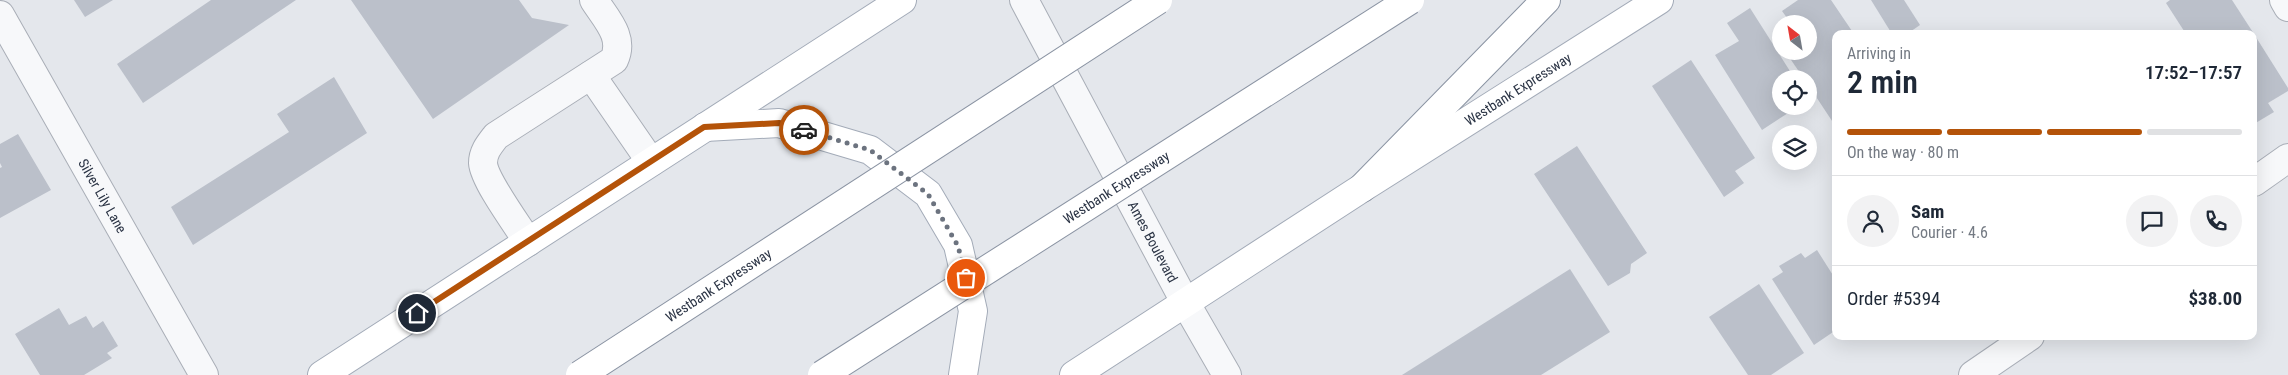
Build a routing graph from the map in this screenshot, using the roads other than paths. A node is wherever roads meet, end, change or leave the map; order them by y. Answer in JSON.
{"nodes":[{"id":1,"x":594,"y":0,"type":"edge"},
{"id":2,"x":902,"y":0,"type":"edge"},
{"id":3,"x":1024,"y":0,"type":"edge"},
{"id":4,"x":1158,"y":0,"type":"edge"},
{"id":5,"x":1410,"y":0,"type":"edge"},
{"id":6,"x":1546,"y":0,"type":"edge"},
{"id":7,"x":1659,"y":0,"type":"edge"},
{"id":8,"x":2284,"y":0,"type":"edge"},
{"id":9,"x":2288,"y":7,"type":"edge"},
{"id":10,"x":0,"y":15,"type":"edge"},
{"id":11,"x":592,"y":75,"type":"junction"},
{"id":12,"x":704,"y":127,"type":"junction"},
{"id":13,"x":2288,"y":158,"type":"edge"},
{"id":14,"x":651,"y":162,"type":"junction"},
{"id":15,"x":2257,"y":180,"type":"edge"},
{"id":16,"x":1362,"y":188,"type":"junction"},
{"id":17,"x":528,"y":242,"type":"junction"},
{"id":18,"x":1184,"y":302,"type":"junction"},
{"id":19,"x":2024,"y":340,"type":"edge"},
{"id":20,"x":204,"y":375,"type":"edge"},
{"id":21,"x":322,"y":375,"type":"edge"},
{"id":22,"x":580,"y":375,"type":"edge"},
{"id":23,"x":822,"y":375,"type":"edge"},
{"id":24,"x":963,"y":375,"type":"edge"},
{"id":25,"x":1074,"y":375,"type":"edge"},
{"id":26,"x":1227,"y":375,"type":"edge"},
{"id":27,"x":1973,"y":375,"type":"edge"}],
"edges":[{"from":1,"to":11,"type":"street"},
{"from":2,"to":12,"type":"main road"},
{"from":3,"to":18,"type":"street","name":"Ames Boulevard"},
{"from":4,"to":22,"type":"main road","name":"Westbank Expressway","bridge":true},
{"from":5,"to":23,"type":"main road","name":"Westbank Expressway","bridge":true},
{"from":6,"to":16,"type":"main road"},
{"from":7,"to":16,"type":"main road","name":"Westbank Expressway"},
{"from":8,"to":9,"type":"street"},
{"from":10,"to":20,"type":"street","name":"Silver Lily Lane"},
{"from":11,"to":14,"type":"street"},
{"from":11,"to":17,"type":"street"},
{"from":12,"to":14,"type":"main road"},
{"from":12,"to":24,"type":"main road"},
{"from":13,"to":15,"type":"street"},
{"from":14,"to":17,"type":"main road"},
{"from":16,"to":18,"type":"main road","name":"Westbank Expressway"},
{"from":17,"to":21,"type":"main road"},
{"from":18,"to":25,"type":"main road","name":"Westbank Expressway"},
{"from":18,"to":26,"type":"street","name":"Ames Boulevard"},
{"from":19,"to":27,"type":"street"}]}
